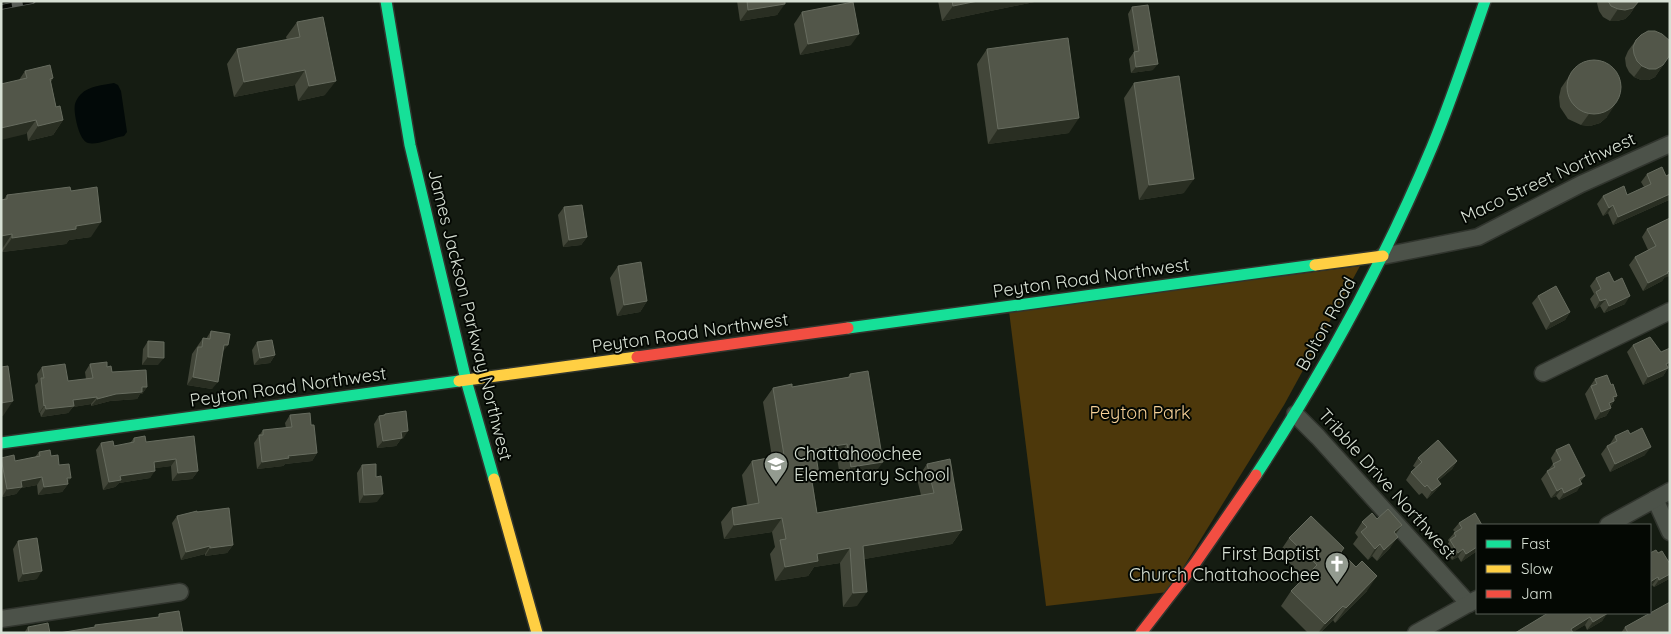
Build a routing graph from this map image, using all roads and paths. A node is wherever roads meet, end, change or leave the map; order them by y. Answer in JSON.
{"nodes":[{"id":1,"x":386,"y":1,"type":"edge"},
{"id":2,"x":1485,"y":1,"type":"edge"},
{"id":3,"x":1670,"y":144,"type":"edge"},
{"id":4,"x":1383,"y":256,"type":"junction"},
{"id":5,"x":1670,"y":311,"type":"edge"},
{"id":6,"x":1543,"y":373,"type":"dead end"},
{"id":7,"x":466,"y":380,"type":"junction"},
{"id":8,"x":1295,"y":414,"type":"junction"},
{"id":9,"x":1,"y":443,"type":"edge"},
{"id":10,"x":1670,"y":491,"type":"edge"},
{"id":11,"x":1655,"y":499,"type":"junction"},
{"id":12,"x":1610,"y":524,"type":"edge"},
{"id":13,"x":1670,"y":532,"type":"edge"},
{"id":14,"x":180,"y":592,"type":"dead end"},
{"id":15,"x":1473,"y":602,"type":"edge"},
{"id":16,"x":1,"y":619,"type":"edge"},
{"id":17,"x":537,"y":633,"type":"edge"},
{"id":18,"x":1141,"y":633,"type":"edge"},
{"id":19,"x":1416,"y":633,"type":"edge"}],
"edges":[{"from":1,"to":7,"type":"street","name":"James Jackson Parkway Northwest"},
{"from":2,"to":4,"type":"street","name":"Bolton Road"},
{"from":3,"to":4,"type":"street","name":"Maco Street Northwest"},
{"from":4,"to":7,"type":"street","name":"Peyton Road Northwest"},
{"from":4,"to":8,"type":"street","name":"Bolton Road"},
{"from":5,"to":6,"type":"street"},
{"from":7,"to":9,"type":"street","name":"Peyton Road Northwest"},
{"from":7,"to":17,"type":"street","name":"James Jackson Parkway Northwest"},
{"from":8,"to":15,"type":"street","name":"Tribble Drive Northwest"},
{"from":8,"to":18,"type":"street","name":"Bolton Road"},
{"from":10,"to":11,"type":"street"},
{"from":11,"to":12,"type":"street"},
{"from":11,"to":13,"type":"street"},
{"from":14,"to":16,"type":"street"},
{"from":15,"to":19,"type":"street"}]}
